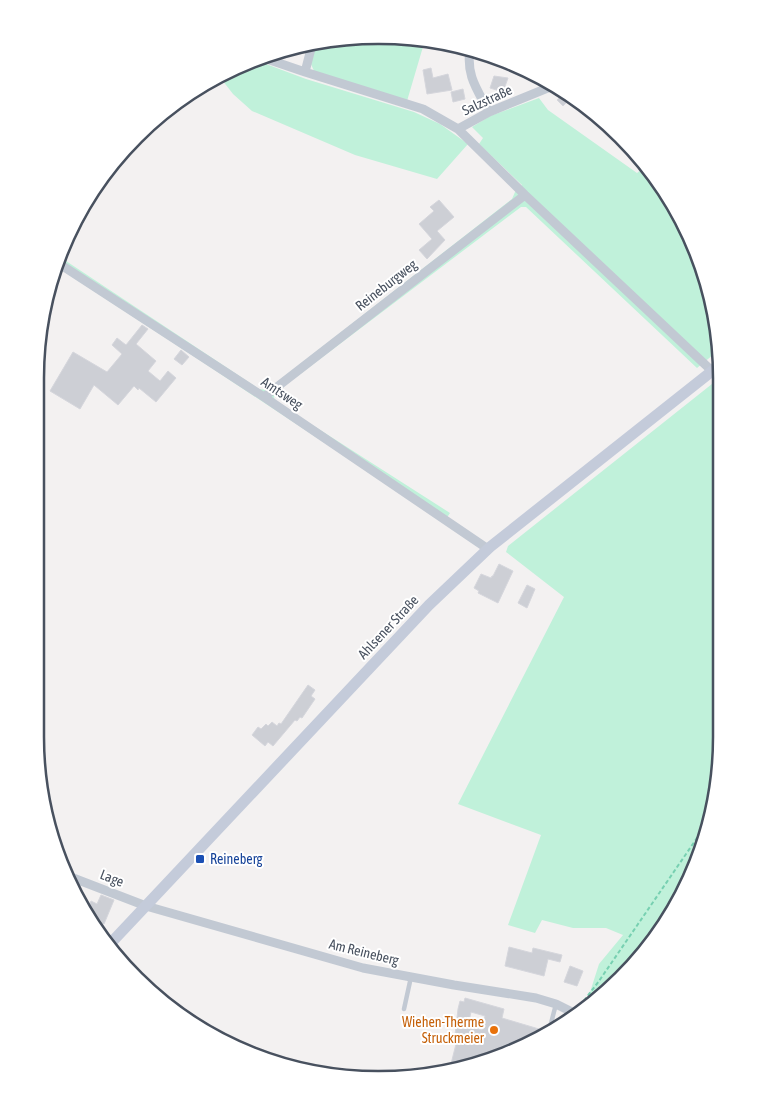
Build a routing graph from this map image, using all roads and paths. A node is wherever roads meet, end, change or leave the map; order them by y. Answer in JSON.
{"nodes":[{"id":1,"x":311,"y":51,"type":"edge"},
{"id":2,"x":469,"y":56,"type":"edge"},
{"id":3,"x":273,"y":61,"type":"edge"},
{"id":4,"x":305,"y":72,"type":"junction"},
{"id":5,"x":546,"y":89,"type":"edge"},
{"id":6,"x":489,"y":112,"type":"junction"},
{"id":7,"x":458,"y":129,"type":"junction"},
{"id":8,"x":525,"y":195,"type":"junction"},
{"id":9,"x":63,"y":267,"type":"edge"},
{"id":10,"x":713,"y":365,"type":"edge"},
{"id":11,"x":713,"y":374,"type":"edge"},
{"id":12,"x":264,"y":397,"type":"junction"},
{"id":13,"x":488,"y":549,"type":"junction"},
{"id":14,"x":697,"y":838,"type":"edge"},
{"id":15,"x":75,"y":879,"type":"edge"},
{"id":16,"x":146,"y":906,"type":"junction"},
{"id":17,"x":113,"y":940,"type":"edge"},
{"id":18,"x":411,"y":977,"type":"junction"},
{"id":19,"x":585,"y":1000,"type":"edge"},
{"id":20,"x":556,"y":1004,"type":"junction"},
{"id":21,"x":404,"y":1009,"type":"dead end"},
{"id":22,"x":569,"y":1011,"type":"edge"},
{"id":23,"x":551,"y":1023,"type":"edge"}],
"edges":[{"from":1,"to":4,"type":"street"},
{"from":2,"to":6,"type":"street"},
{"from":3,"to":4,"type":"street"},
{"from":4,"to":7,"type":"street"},
{"from":5,"to":6,"type":"street","name":"Salzstraße"},
{"from":6,"to":7,"type":"street","name":"Salzstraße"},
{"from":7,"to":8,"type":"street"},
{"from":8,"to":10,"type":"street"},
{"from":8,"to":12,"type":"street","name":"Reineburgweg"},
{"from":9,"to":12,"type":"street","name":"Amtsweg"},
{"from":11,"to":13,"type":"main road","name":"Ahlsener Straße"},
{"from":12,"to":13,"type":"street","name":"Amtsweg"},
{"from":13,"to":16,"type":"main road","name":"Ahlsener Straße"},
{"from":14,"to":19,"type":"path"},
{"from":15,"to":16,"type":"street","name":"Lage"},
{"from":16,"to":17,"type":"main road","name":"Ahlsener Straße"},
{"from":16,"to":18,"type":"street","name":"Am Reineberg"},
{"from":18,"to":20,"type":"street","name":"Am Reineberg"},
{"from":18,"to":21,"type":"lane"},
{"from":20,"to":22,"type":"street","name":"Am Reineberg"},
{"from":20,"to":23,"type":"lane"}]}
